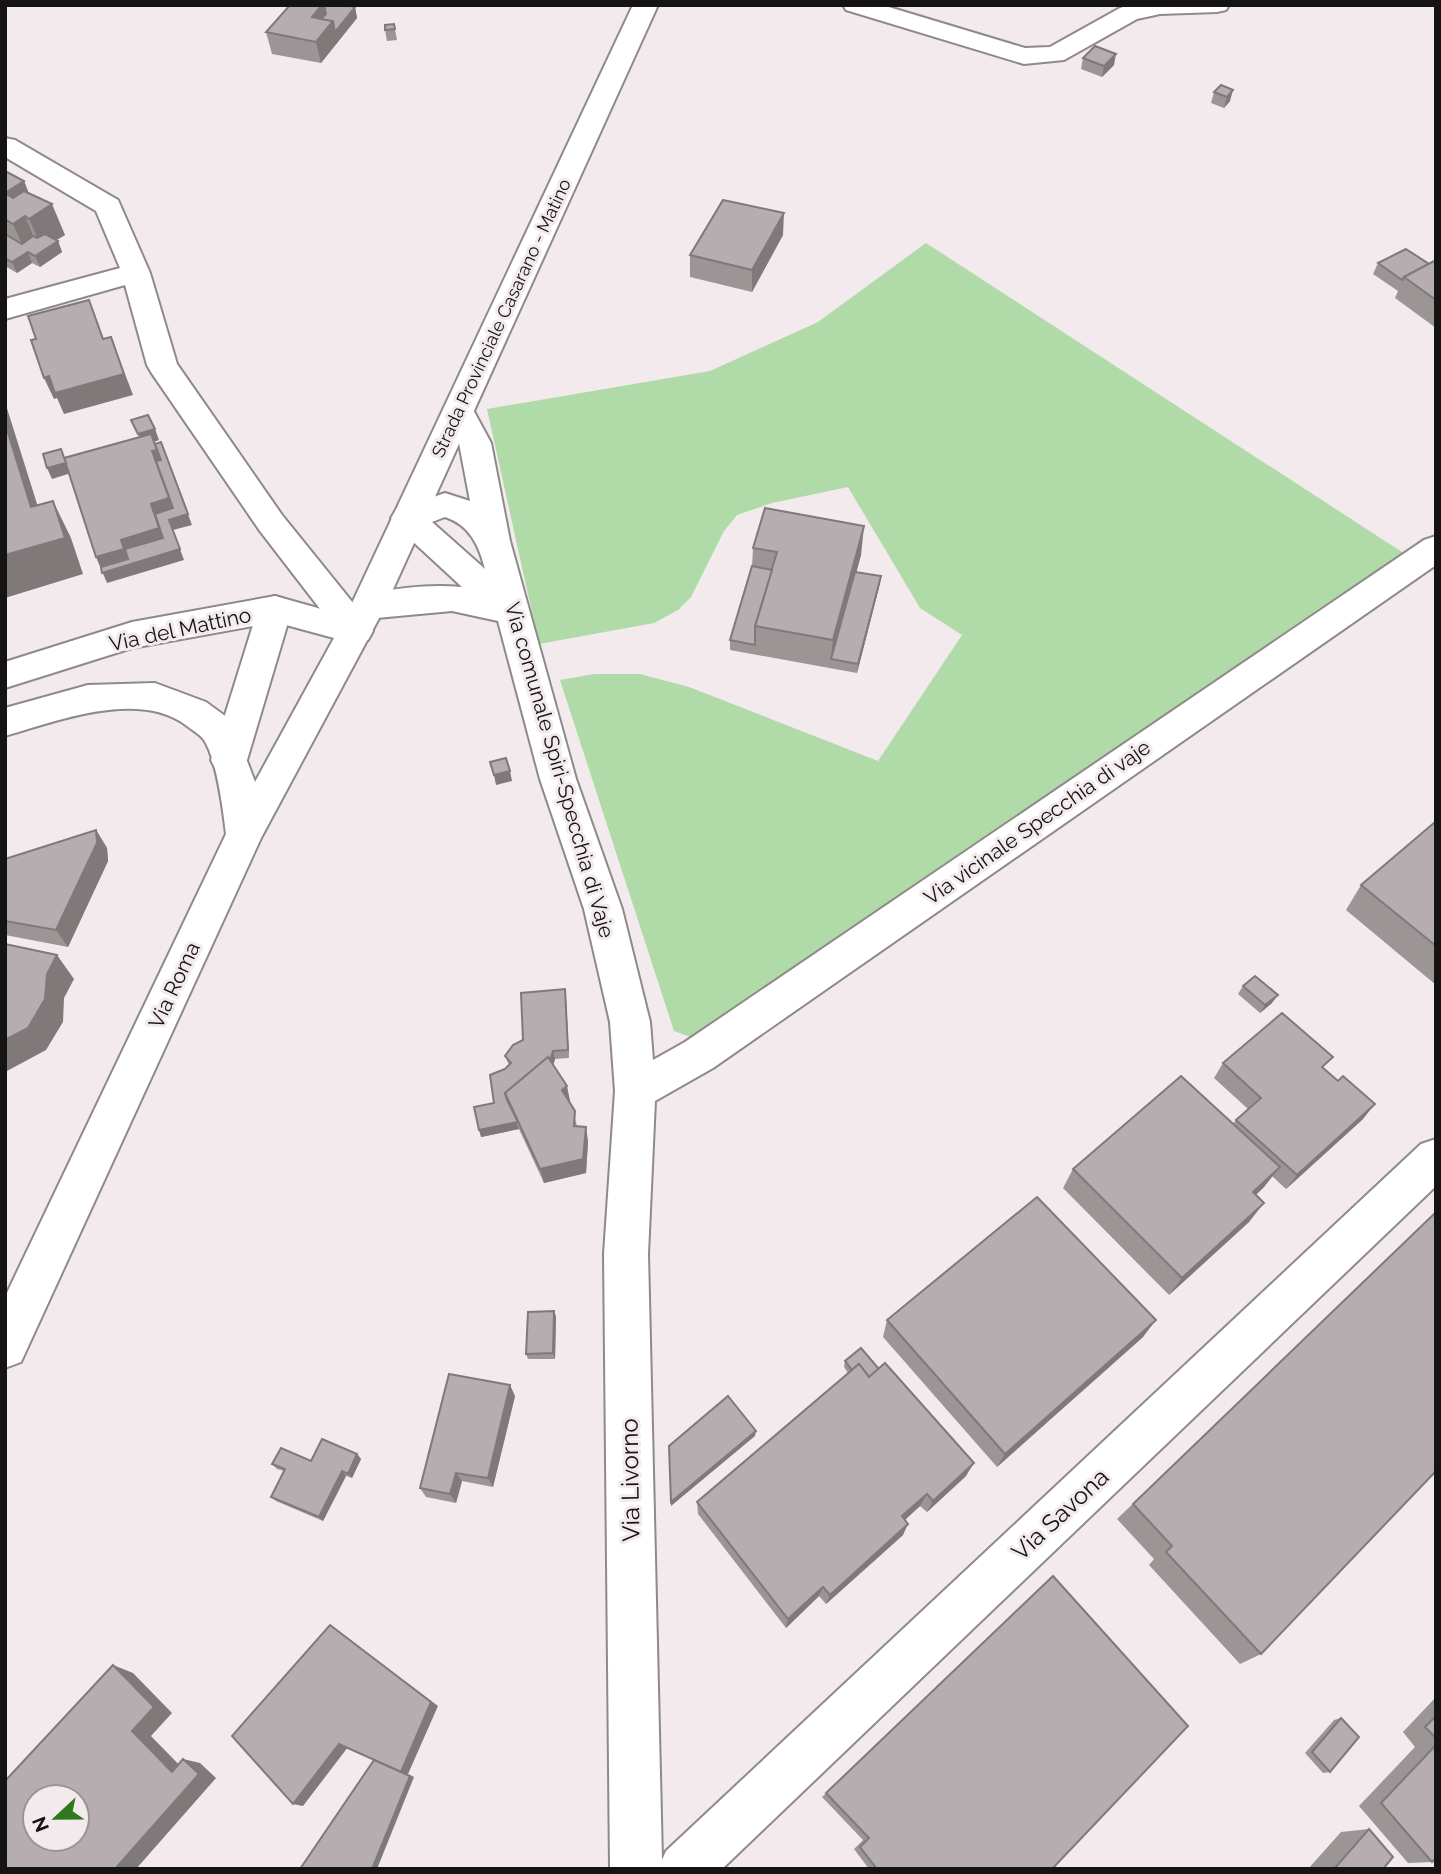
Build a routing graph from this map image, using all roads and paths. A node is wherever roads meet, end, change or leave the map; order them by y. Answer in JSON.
{"nodes":[{"id":1,"x":646,"y":5,"type":"edge"},
{"id":2,"x":855,"y":5,"type":"edge"},
{"id":3,"x":1217,"y":5,"type":"edge"},
{"id":4,"x":5,"y":146,"type":"edge"},
{"id":5,"x":136,"y":273,"type":"junction"},
{"id":6,"x":5,"y":309,"type":"edge"},
{"id":7,"x":459,"y":411,"type":"junction"},
{"id":8,"x":407,"y":518,"type":"junction"},
{"id":9,"x":494,"y":541,"type":"junction"},
{"id":10,"x":1436,"y":548,"type":"edge"},
{"id":11,"x":275,"y":609,"type":"junction"},
{"id":12,"x":513,"y":614,"type":"junction"},
{"id":13,"x":362,"y":619,"type":"junction"},
{"id":14,"x":5,"y":675,"type":"edge"},
{"id":15,"x":5,"y":722,"type":"edge"},
{"id":16,"x":229,"y":760,"type":"junction"},
{"id":17,"x":245,"y":834,"type":"junction"},
{"id":18,"x":635,"y":1091,"type":"junction"},
{"id":19,"x":1436,"y":1158,"type":"edge"},
{"id":20,"x":5,"y":1346,"type":"edge"},
{"id":21,"x":636,"y":1869,"type":"edge"},
{"id":22,"x":684,"y":1869,"type":"edge"}],
"edges":[{"from":1,"to":7,"type":"street","name":"Strada Provinciale Casarano - Matino"},
{"from":2,"to":3,"type":"street"},
{"from":4,"to":5,"type":"street"},
{"from":5,"to":6,"type":"street"},
{"from":5,"to":13,"type":"street"},
{"from":7,"to":8,"type":"street","name":"Strada Provinciale Casarano - Matino"},
{"from":7,"to":9,"type":"street","name":"Via comunale Spiri-Specchia di Vaje"},
{"from":8,"to":9,"type":"street"},
{"from":8,"to":12,"type":"street"},
{"from":8,"to":13,"type":"street","name":"Strada Provinciale Casarano - Matino"},
{"from":9,"to":12,"type":"street","name":"Via comunale Spiri-Specchia di Vaje"},
{"from":10,"to":18,"type":"street","name":"Via vicinale Specchia di vaje"},
{"from":11,"to":13,"type":"street","name":"Via del Mattino"},
{"from":11,"to":14,"type":"street","name":"Via del Mattino"},
{"from":11,"to":16,"type":"street"},
{"from":12,"to":13,"type":"street"},
{"from":12,"to":18,"type":"street","name":"Via comunale Spiri-Specchia di Vaje"},
{"from":13,"to":17,"type":"street","name":"Via Roma"},
{"from":15,"to":16,"type":"street"},
{"from":16,"to":17,"type":"street"},
{"from":17,"to":20,"type":"street","name":"Via Roma"},
{"from":18,"to":21,"type":"street","name":"Via Livorno"},
{"from":19,"to":22,"type":"street","name":"Via Savona"}]}
